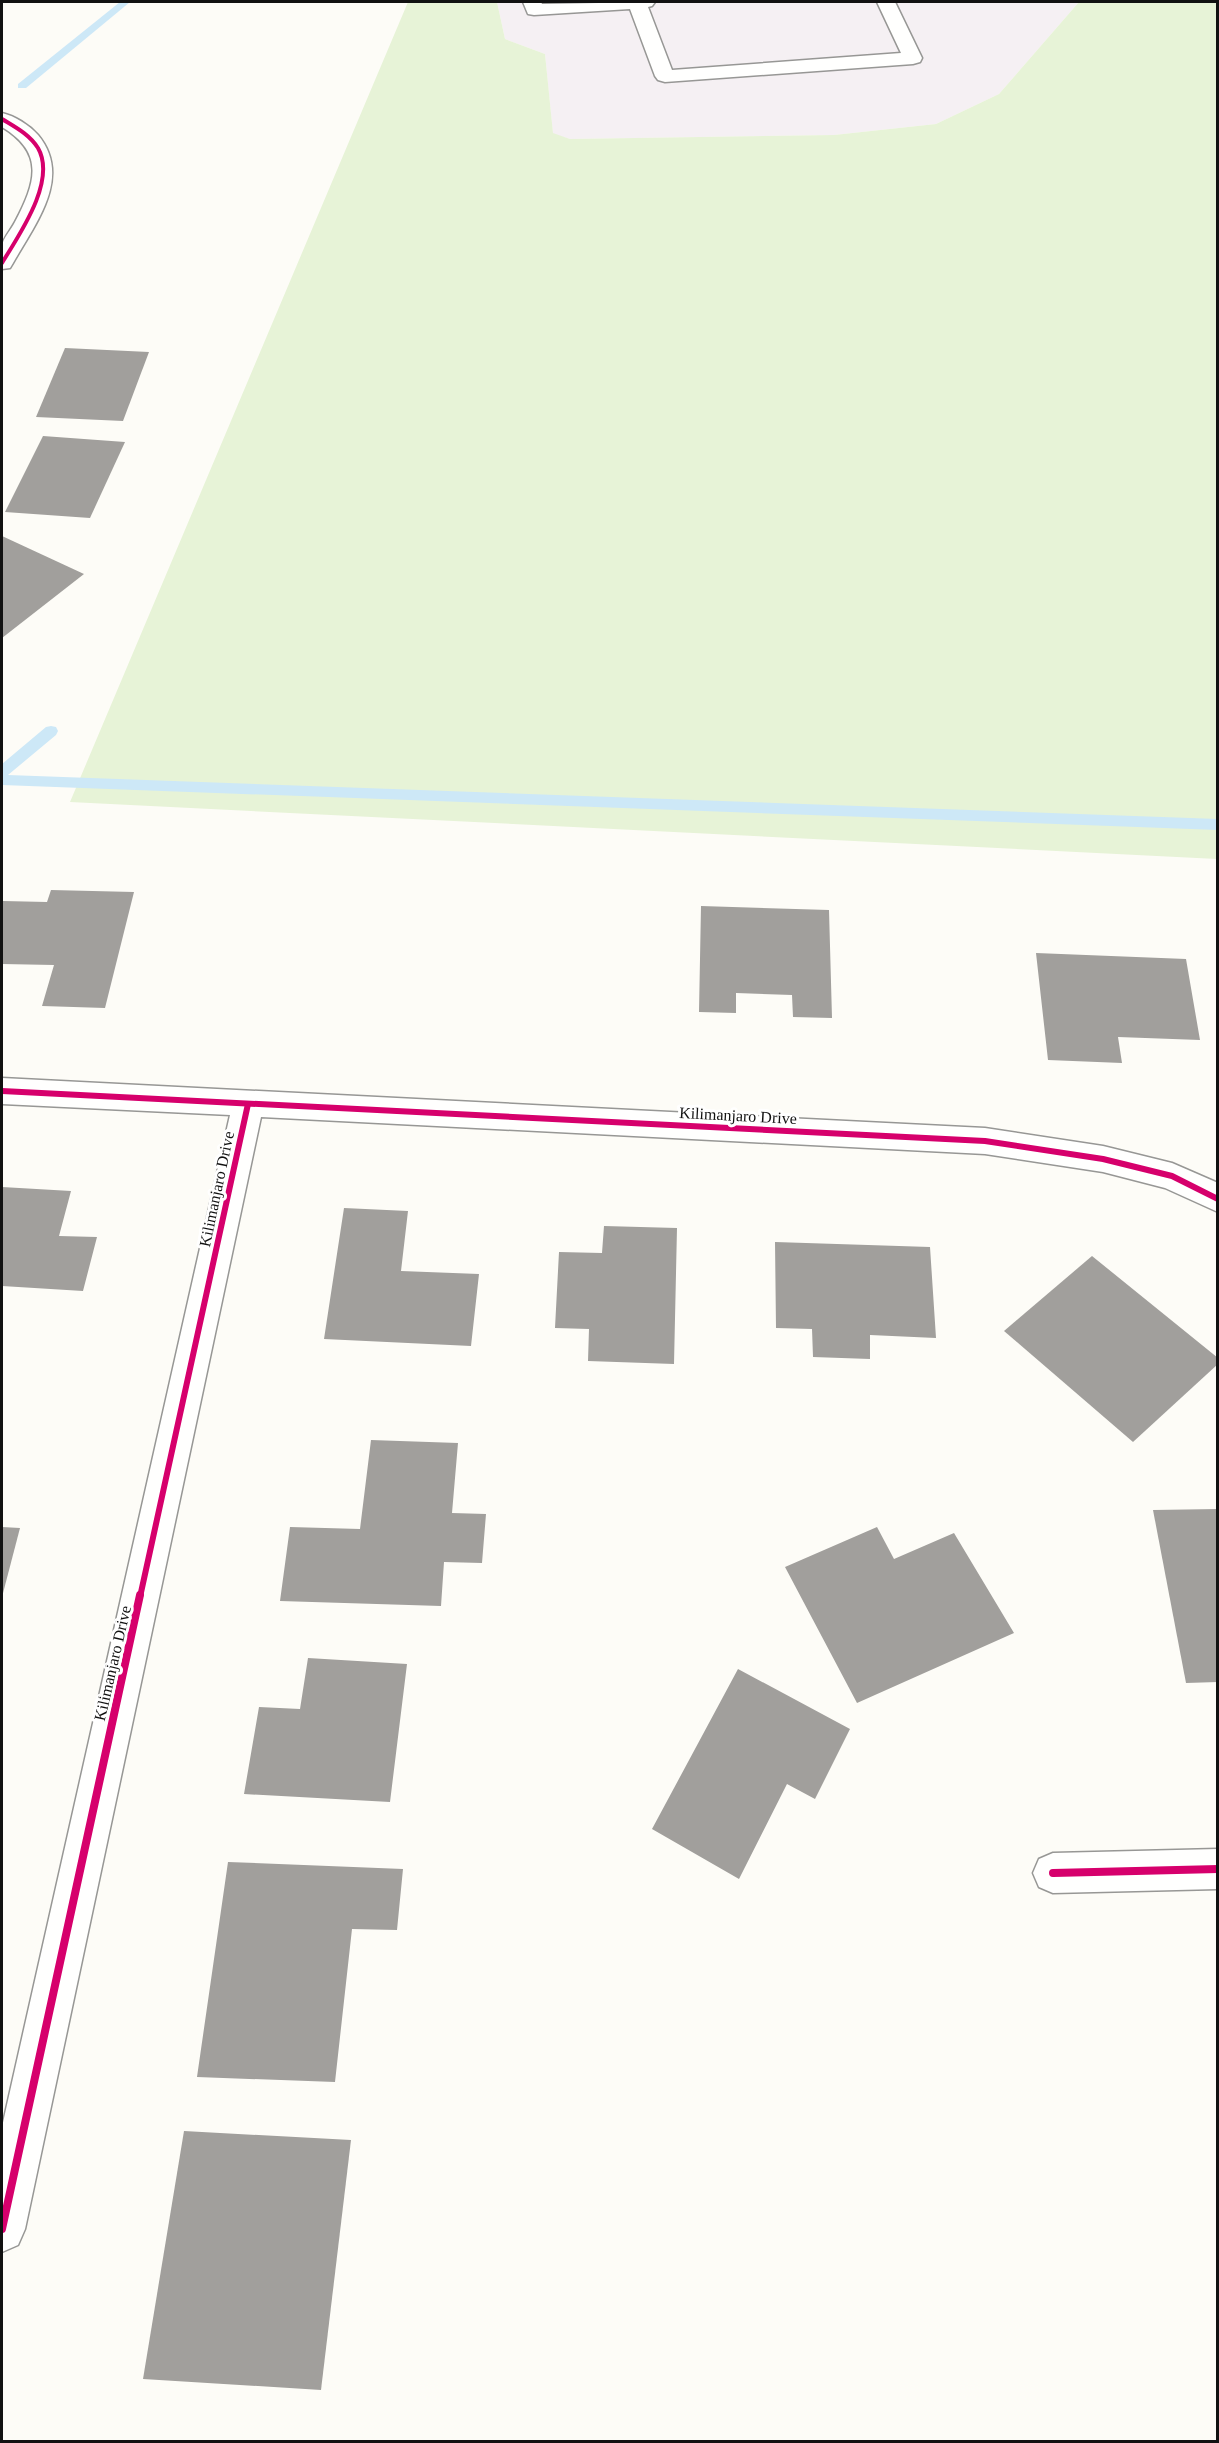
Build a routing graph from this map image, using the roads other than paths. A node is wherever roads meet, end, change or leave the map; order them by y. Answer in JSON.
{"nodes":[{"id":1,"x":532,"y":2,"type":"edge"},
{"id":2,"x":636,"y":2,"type":"edge"},
{"id":3,"x":646,"y":2,"type":"edge"},
{"id":4,"x":886,"y":2,"type":"edge"},
{"id":5,"x":2,"y":119,"type":"edge"},
{"id":6,"x":2,"y":263,"type":"edge"},
{"id":7,"x":2,"y":1091,"type":"edge"},
{"id":8,"x":248,"y":1104,"type":"junction"},
{"id":9,"x":1218,"y":1200,"type":"edge"},
{"id":10,"x":1218,"y":1869,"type":"edge"},
{"id":11,"x":1053,"y":1873,"type":"dead end"},
{"id":12,"x":2,"y":2229,"type":"edge"}],
"edges":[{"from":1,"to":2,"type":"street"},
{"from":2,"to":3,"type":"street"},
{"from":2,"to":4,"type":"street"},
{"from":5,"to":6,"type":"street"},
{"from":7,"to":8,"type":"street","name":"Kilimanjaro Drive"},
{"from":8,"to":9,"type":"street","name":"Kilimanjaro Drive"},
{"from":8,"to":12,"type":"street","name":"Kilimanjaro Drive"},
{"from":10,"to":11,"type":"street"}]}
